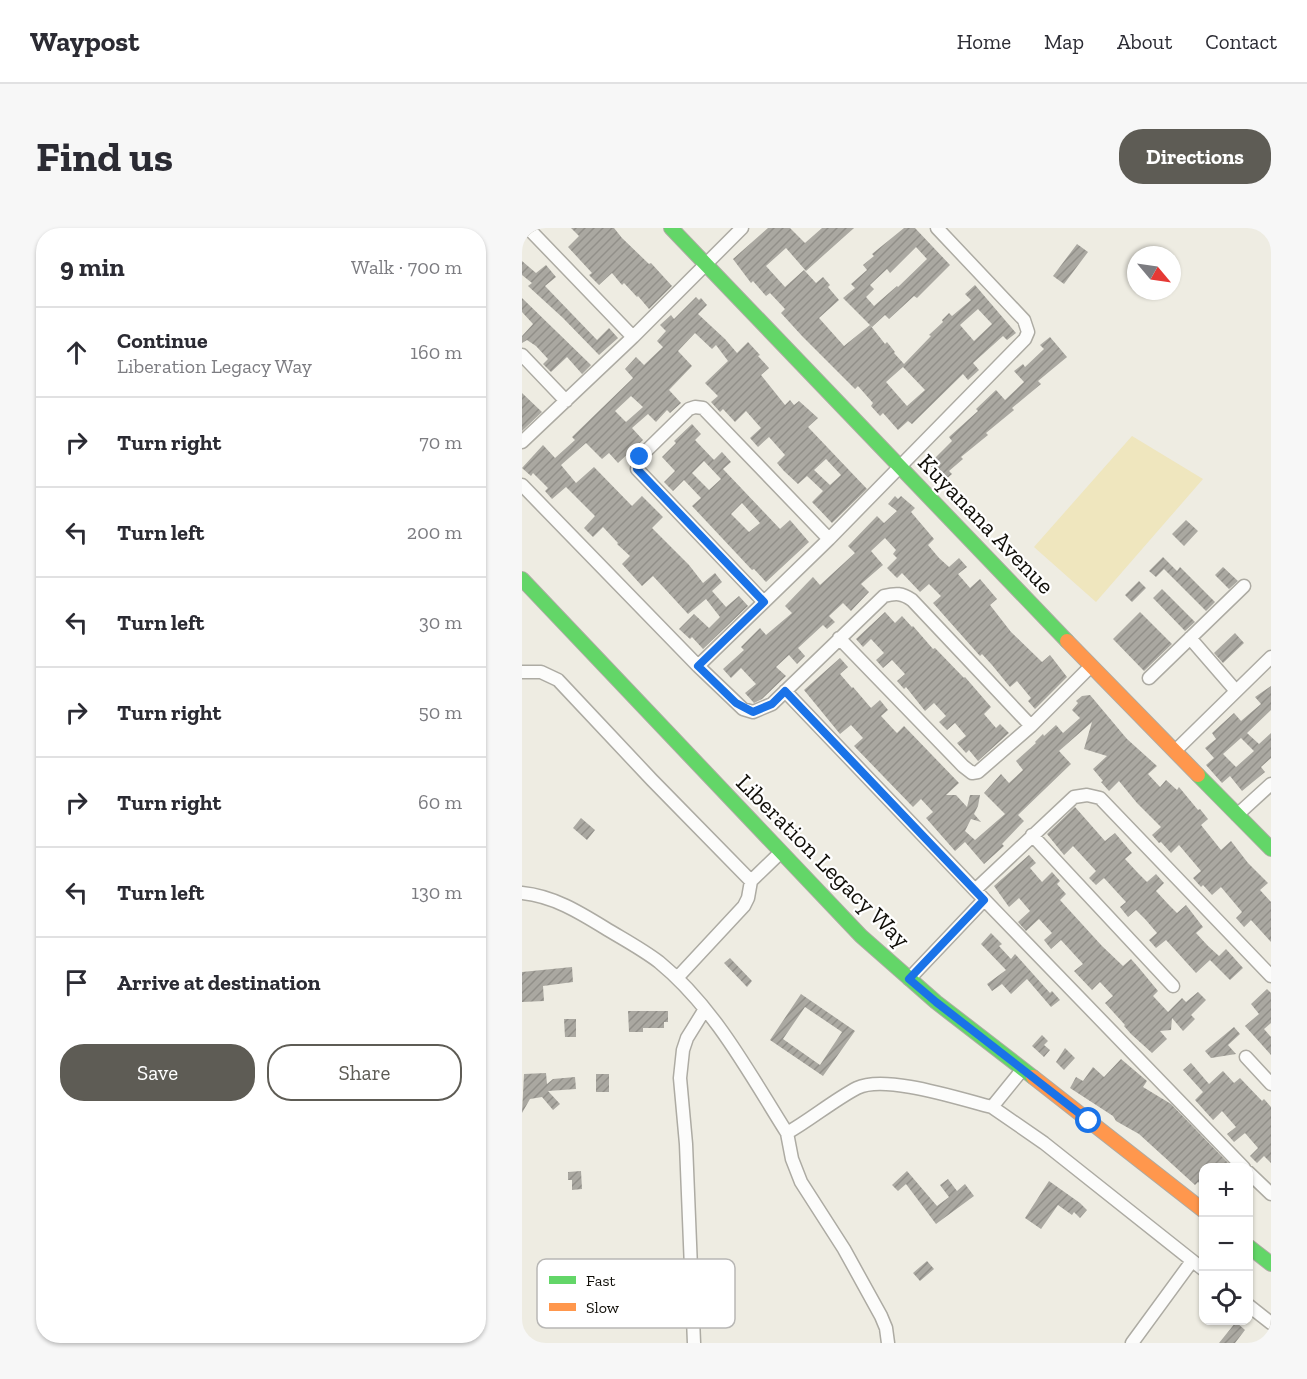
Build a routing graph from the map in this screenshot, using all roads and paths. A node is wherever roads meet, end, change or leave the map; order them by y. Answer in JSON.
{"nodes":[{"id":1,"x":528,"y":228,"type":"edge"},
{"id":2,"x":671,"y":228,"type":"edge"},
{"id":3,"x":742,"y":228,"type":"edge"},
{"id":4,"x":937,"y":228,"type":"edge"},
{"id":5,"x":706,"y":264,"type":"junction"},
{"id":6,"x":633,"y":337,"type":"junction"},
{"id":7,"x":522,"y":355,"type":"edge"},
{"id":8,"x":566,"y":400,"type":"junction"},
{"id":9,"x":522,"y":442,"type":"edge"},
{"id":10,"x":900,"y":467,"type":"junction"},
{"id":11,"x":522,"y":485,"type":"edge"},
{"id":12,"x":829,"y":539,"type":"junction"},
{"id":13,"x":522,"y":579,"type":"edge"},
{"id":14,"x":1244,"y":586,"type":"dead end"},
{"id":15,"x":764,"y":602,"type":"junction"},
{"id":16,"x":839,"y":638,"type":"junction"},
{"id":17,"x":1190,"y":638,"type":"junction"},
{"id":18,"x":1271,"y":657,"type":"edge"},
{"id":19,"x":698,"y":666,"type":"junction"},
{"id":20,"x":1091,"y":666,"type":"junction"},
{"id":21,"x":522,"y":672,"type":"edge"},
{"id":22,"x":1149,"y":678,"type":"dead end"},
{"id":23,"x":785,"y":691,"type":"junction"},
{"id":24,"x":1236,"y":691,"type":"junction"},
{"id":25,"x":1031,"y":726,"type":"junction"},
{"id":26,"x":1175,"y":751,"type":"junction"},
{"id":27,"x":1271,"y":784,"type":"edge"},
{"id":28,"x":1237,"y":815,"type":"junction"},
{"id":29,"x":1032,"y":835,"type":"junction"},
{"id":30,"x":1271,"y":849,"type":"edge"},
{"id":31,"x":780,"y":853,"type":"junction"},
{"id":32,"x":751,"y":881,"type":"junction"},
{"id":33,"x":975,"y":890,"type":"junction"},
{"id":34,"x":522,"y":893,"type":"edge"},
{"id":35,"x":984,"y":900,"type":"junction"},
{"id":36,"x":1271,"y":976,"type":"edge"},
{"id":37,"x":677,"y":978,"type":"junction"},
{"id":38,"x":909,"y":979,"type":"junction"},
{"id":39,"x":1173,"y":986,"type":"dead end"},
{"id":40,"x":705,"y":1009,"type":"junction"},
{"id":41,"x":1246,"y":1057,"type":"dead end"},
{"id":42,"x":1022,"y":1070,"type":"junction"},
{"id":43,"x":1271,"y":1084,"type":"edge"},
{"id":44,"x":992,"y":1107,"type":"junction"},
{"id":45,"x":787,"y":1133,"type":"junction"},
{"id":46,"x":1240,"y":1163,"type":"edge"},
{"id":47,"x":1253,"y":1177,"type":"edge"},
{"id":48,"x":1271,"y":1194,"type":"edge"},
{"id":49,"x":1199,"y":1208,"type":"edge"},
{"id":50,"x":1253,"y":1250,"type":"edge"},
{"id":51,"x":691,"y":1259,"type":"edge"},
{"id":52,"x":1191,"y":1261,"type":"junction"},
{"id":53,"x":1271,"y":1264,"type":"edge"},
{"id":54,"x":1199,"y":1267,"type":"edge"},
{"id":55,"x":1253,"y":1309,"type":"edge"},
{"id":56,"x":1271,"y":1323,"type":"edge"},
{"id":57,"x":693,"y":1328,"type":"edge"},
{"id":58,"x":694,"y":1343,"type":"edge"},
{"id":59,"x":888,"y":1343,"type":"edge"},
{"id":60,"x":1132,"y":1343,"type":"edge"}],
"edges":[{"from":1,"to":6,"type":"street"},
{"from":2,"to":5,"type":"main road","name":"Kuyanana Avenue"},
{"from":3,"to":5,"type":"street"},
{"from":4,"to":10,"type":"street"},
{"from":5,"to":6,"type":"street"},
{"from":5,"to":10,"type":"main road","name":"Kuyanana Avenue"},
{"from":6,"to":8,"type":"street"},
{"from":7,"to":8,"type":"street"},
{"from":8,"to":9,"type":"street"},
{"from":10,"to":12,"type":"street"},
{"from":10,"to":20,"type":"main road","name":"Kuyanana Avenue"},
{"from":11,"to":19,"type":"street"},
{"from":12,"to":15,"type":"street"},
{"from":12,"to":15,"type":"street"},
{"from":13,"to":31,"type":"main road","name":"Liberation Legacy Way"},
{"from":14,"to":17,"type":"street"},
{"from":15,"to":19,"type":"street"},
{"from":16,"to":23,"type":"street"},
{"from":16,"to":25,"type":"street"},
{"from":16,"to":25,"type":"street"},
{"from":17,"to":22,"type":"street"},
{"from":17,"to":24,"type":"street"},
{"from":18,"to":24,"type":"street"},
{"from":19,"to":23,"type":"street"},
{"from":20,"to":25,"type":"street"},
{"from":20,"to":26,"type":"main road","name":"Kuyanana Avenue"},
{"from":21,"to":32,"type":"street"},
{"from":23,"to":33,"type":"street"},
{"from":24,"to":26,"type":"street"},
{"from":26,"to":28,"type":"main road","name":"Kuyanana Avenue"},
{"from":27,"to":28,"type":"street"},
{"from":28,"to":30,"type":"main road","name":"Kuyanana Avenue"},
{"from":29,"to":33,"type":"street"},
{"from":29,"to":36,"type":"street"},
{"from":29,"to":39,"type":"street"},
{"from":31,"to":32,"type":"street"},
{"from":31,"to":38,"type":"main road","name":"Liberation Legacy Way"},
{"from":32,"to":37,"type":"street"},
{"from":33,"to":35,"type":"street"},
{"from":34,"to":37,"type":"street"},
{"from":35,"to":38,"type":"street"},
{"from":35,"to":46,"type":"street"},
{"from":37,"to":40,"type":"street"},
{"from":38,"to":42,"type":"main road","name":"Liberation Legacy Way"},
{"from":40,"to":45,"type":"street"},
{"from":40,"to":51,"type":"street"},
{"from":41,"to":43,"type":"street"},
{"from":42,"to":44,"type":"street"},
{"from":42,"to":49,"type":"main road","name":"Liberation Legacy Way"},
{"from":44,"to":45,"type":"street"},
{"from":44,"to":52,"type":"street"},
{"from":45,"to":59,"type":"street"},
{"from":47,"to":48,"type":"street"},
{"from":50,"to":53,"type":"main road"},
{"from":52,"to":54,"type":"street"},
{"from":52,"to":60,"type":"street"},
{"from":55,"to":56,"type":"street"},
{"from":57,"to":58,"type":"street"}]}
